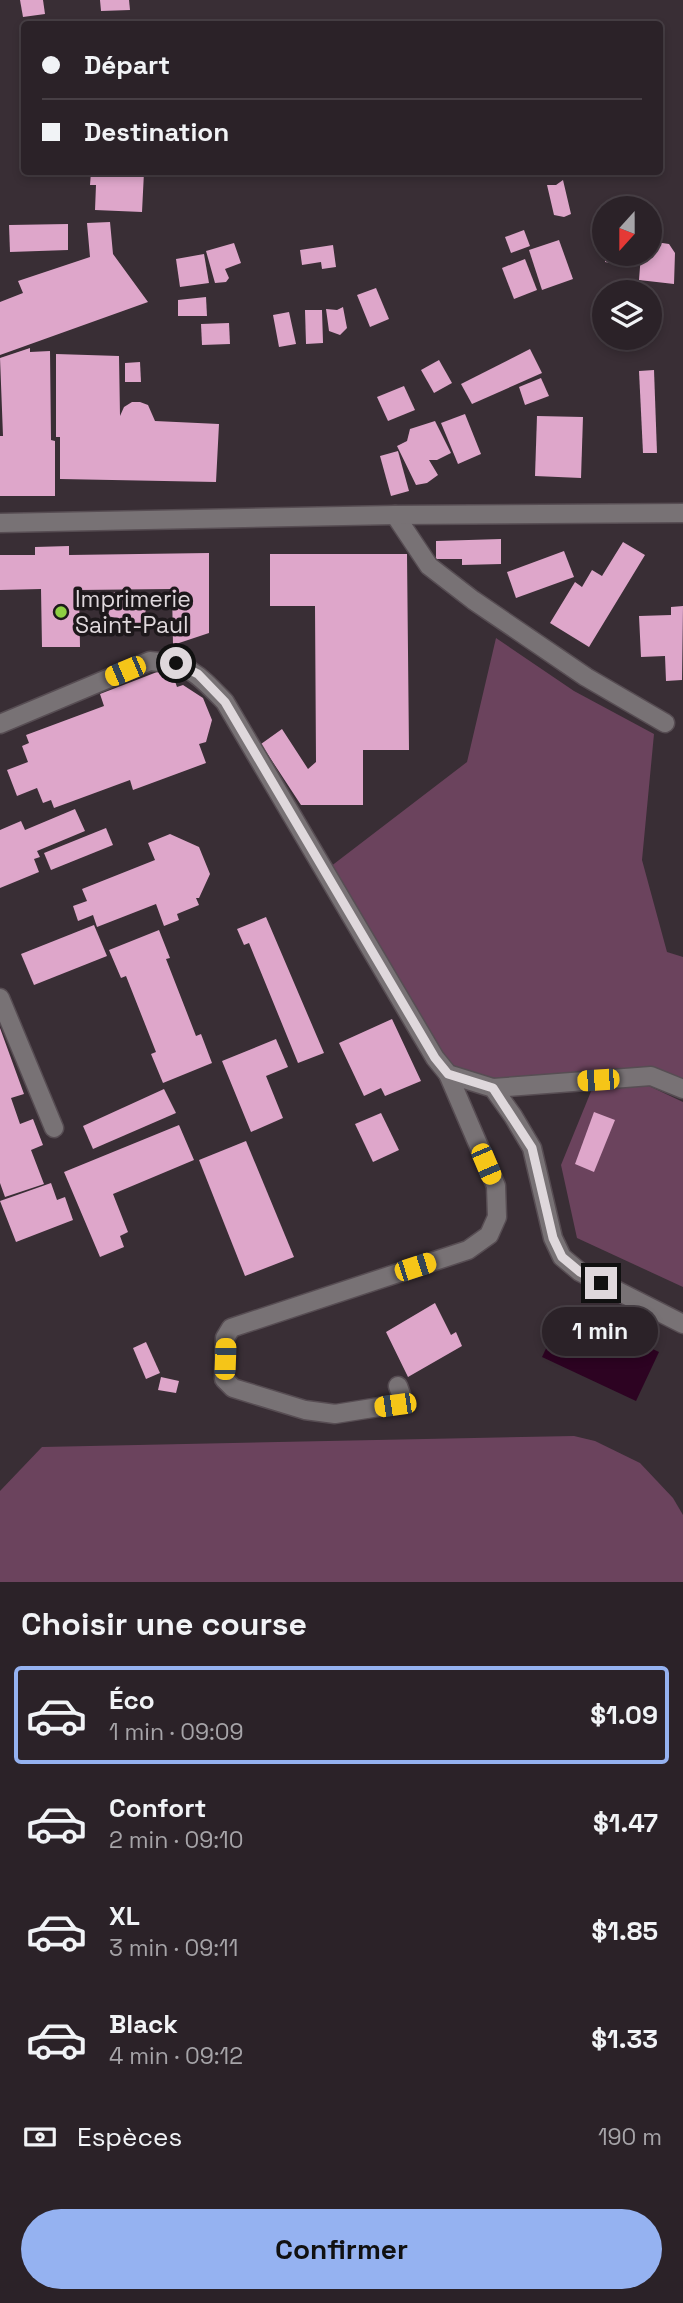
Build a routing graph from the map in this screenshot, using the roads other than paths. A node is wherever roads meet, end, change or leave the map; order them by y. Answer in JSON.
{"nodes":[{"id":1,"x":683,"y":513,"type":"edge"},
{"id":2,"x":395,"y":515,"type":"junction"},
{"id":3,"x":0,"y":523,"type":"edge"},
{"id":4,"x":665,"y":723,"type":"dead end"},
{"id":5,"x":0,"y":724,"type":"edge"},
{"id":6,"x":0,"y":998,"type":"edge"},
{"id":7,"x":448,"y":1074,"type":"junction"},
{"id":8,"x":493,"y":1088,"type":"junction"},
{"id":9,"x":683,"y":1089,"type":"edge"},
{"id":10,"x":54,"y":1128,"type":"dead end"},
{"id":11,"x":683,"y":1324,"type":"edge"},
{"id":12,"x":398,"y":1386,"type":"dead end"}],
"edges":[{"from":1,"to":2,"type":"street"},
{"from":2,"to":3,"type":"street"},
{"from":2,"to":4,"type":"street"},
{"from":5,"to":7,"type":"street"},
{"from":6,"to":10,"type":"street"},
{"from":7,"to":8,"type":"street"},
{"from":7,"to":12,"type":"street"},
{"from":8,"to":9,"type":"street"},
{"from":8,"to":11,"type":"street"}]}
